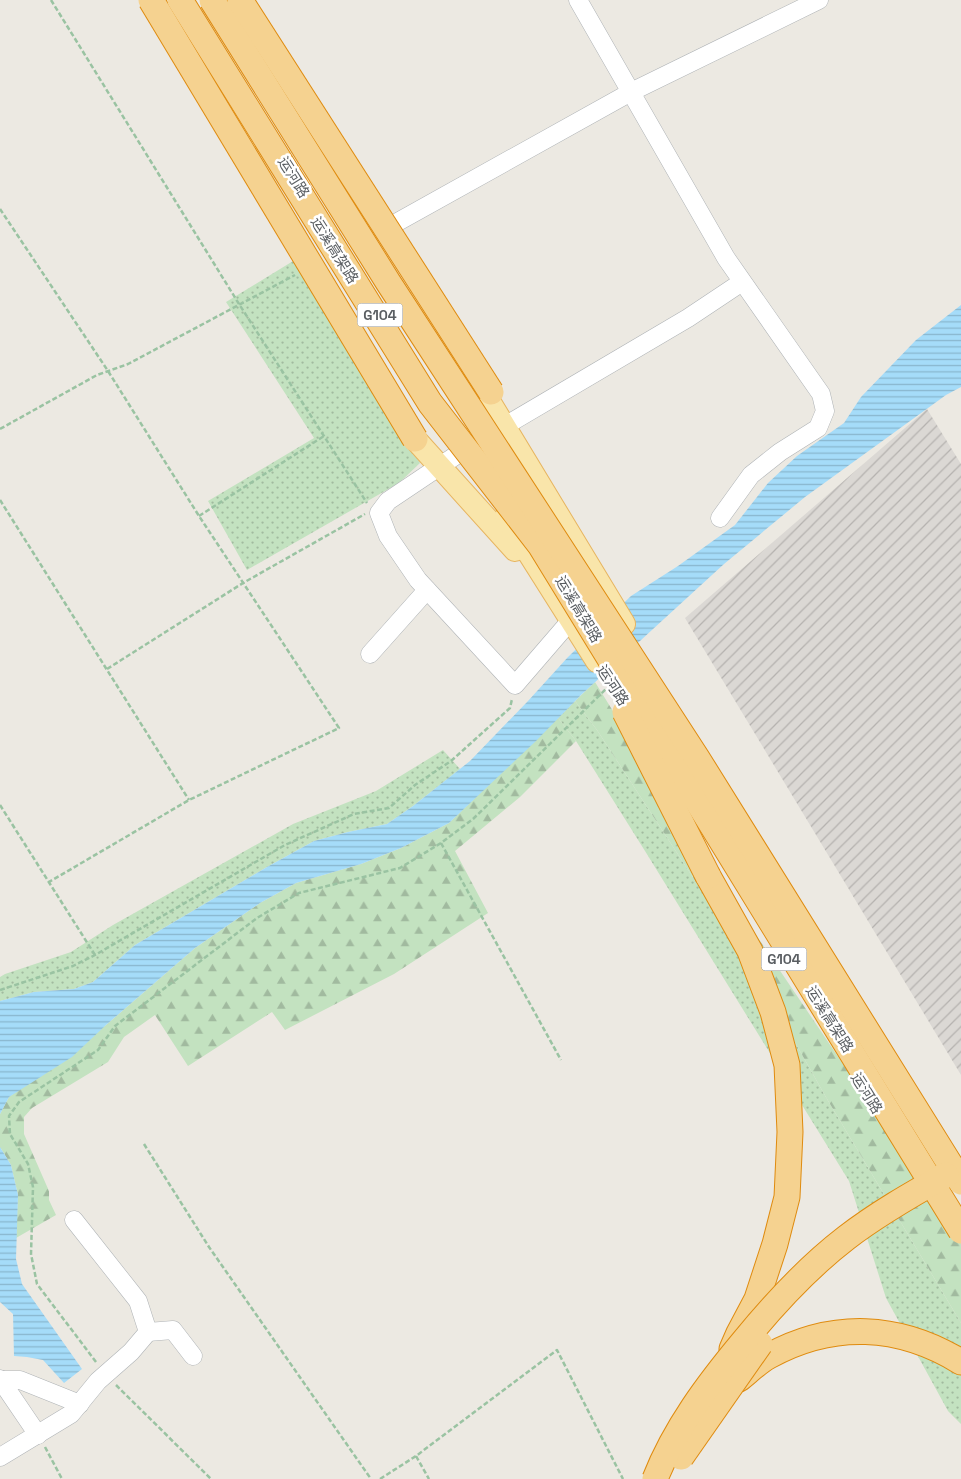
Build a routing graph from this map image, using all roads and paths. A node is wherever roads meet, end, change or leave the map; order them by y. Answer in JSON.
{"nodes":[{"id":1,"x":51,"y":0,"type":"edge"},
{"id":2,"x":151,"y":0,"type":"edge"},
{"id":3,"x":180,"y":0,"type":"edge"},
{"id":4,"x":185,"y":0,"type":"edge"},
{"id":5,"x":212,"y":0,"type":"edge"},
{"id":6,"x":241,"y":0,"type":"edge"},
{"id":7,"x":578,"y":0,"type":"edge"},
{"id":8,"x":819,"y":0,"type":"edge"},
{"id":9,"x":631,"y":92,"type":"junction"},
{"id":10,"x":0,"y":209,"type":"edge"},
{"id":11,"x":386,"y":229,"type":"junction"},
{"id":12,"x":298,"y":273,"type":"dead end"},
{"id":13,"x":742,"y":282,"type":"junction"},
{"id":14,"x":239,"y":304,"type":"junction"},
{"id":15,"x":108,"y":371,"type":"junction"},
{"id":16,"x":491,"y":392,"type":"joint"},
{"id":17,"x":506,"y":425,"type":"junction"},
{"id":18,"x":0,"y":429,"type":"edge"},
{"id":19,"x":324,"y":436,"type":"junction"},
{"id":20,"x":415,"y":439,"type":"joint"},
{"id":21,"x":464,"y":450,"type":"junction"},
{"id":22,"x":440,"y":467,"type":"junction"},
{"id":23,"x":0,"y":500,"type":"edge"},
{"id":24,"x":199,"y":516,"type":"junction"},
{"id":25,"x":720,"y":518,"type":"dead end"},
{"id":26,"x":540,"y":545,"type":"junction"},
{"id":27,"x":243,"y":583,"type":"junction"},
{"id":28,"x":427,"y":590,"type":"junction"},
{"id":29,"x":555,"y":595,"type":"junction"},
{"id":30,"x":574,"y":625,"type":"junction"},
{"id":31,"x":370,"y":654,"type":"dead end"},
{"id":32,"x":107,"y":669,"type":"junction"},
{"id":33,"x":609,"y":679,"type":"junction"},
{"id":34,"x":515,"y":685,"type":"junction"},
{"id":35,"x":189,"y":800,"type":"junction"},
{"id":36,"x":0,"y":805,"type":"edge"},
{"id":37,"x":441,"y":843,"type":"junction"},
{"id":38,"x":49,"y":882,"type":"junction"},
{"id":39,"x":95,"y":955,"type":"junction"},
{"id":40,"x":0,"y":990,"type":"edge"},
{"id":41,"x":560,"y":1060,"type":"dead end"},
{"id":42,"x":144,"y":1144,"type":"dead end"},
{"id":43,"x":961,"y":1164,"type":"edge"},
{"id":44,"x":961,"y":1183,"type":"edge"},
{"id":45,"x":74,"y":1220,"type":"dead end"},
{"id":46,"x":961,"y":1231,"type":"edge"},
{"id":47,"x":961,"y":1244,"type":"edge"},
{"id":48,"x":148,"y":1332,"type":"junction"},
{"id":49,"x":194,"y":1356,"type":"dead end"},
{"id":50,"x":961,"y":1362,"type":"edge"},
{"id":51,"x":730,"y":1372,"type":"junction"},
{"id":52,"x":105,"y":1375,"type":"junction"},
{"id":53,"x":0,"y":1380,"type":"edge"},
{"id":54,"x":80,"y":1404,"type":"junction"},
{"id":55,"x":38,"y":1434,"type":"junction"},
{"id":56,"x":416,"y":1456,"type":"junction"},
{"id":57,"x":0,"y":1457,"type":"edge"},
{"id":58,"x":62,"y":1479,"type":"edge"},
{"id":59,"x":211,"y":1479,"type":"edge"},
{"id":60,"x":371,"y":1479,"type":"edge"},
{"id":61,"x":380,"y":1479,"type":"edge"},
{"id":62,"x":429,"y":1479,"type":"edge"},
{"id":63,"x":623,"y":1479,"type":"edge"},
{"id":64,"x":654,"y":1479,"type":"edge"},
{"id":65,"x":670,"y":1479,"type":"edge"}],
"edges":[{"from":1,"to":14,"type":"path"},
{"from":2,"to":20,"type":"highway","bridge":true},
{"from":3,"to":26,"type":"highway","name":"运溪高架路","bridge":true},
{"from":4,"to":21,"type":"main road","name":"运河路","number":"G104"},
{"from":5,"to":44,"type":"highway","name":"运溪高架路","bridge":true},
{"from":6,"to":11,"type":"main road","number":"G104"},
{"from":6,"to":16,"type":"highway","bridge":true},
{"from":7,"to":9,"type":"street"},
{"from":8,"to":9,"type":"street"},
{"from":9,"to":11,"type":"street"},
{"from":9,"to":13,"type":"street"},
{"from":10,"to":15,"type":"path"},
{"from":11,"to":17,"type":"main road","number":"G104"},
{"from":12,"to":14,"type":"path"},
{"from":13,"to":17,"type":"street"},
{"from":13,"to":25,"type":"street"},
{"from":14,"to":15,"type":"path"},
{"from":14,"to":19,"type":"path"},
{"from":15,"to":18,"type":"path"},
{"from":15,"to":24,"type":"path"},
{"from":16,"to":17,"type":"main road"},
{"from":17,"to":21,"type":"street"},
{"from":17,"to":43,"type":"main road","number":"G104"},
{"from":19,"to":24,"type":"path"},
{"from":19,"to":27,"type":"path"},
{"from":20,"to":22,"type":"main road"},
{"from":21,"to":22,"type":"street"},
{"from":21,"to":29,"type":"main road","name":"运河路","number":"G104"},
{"from":22,"to":28,"type":"street"},
{"from":22,"to":29,"type":"main road"},
{"from":23,"to":32,"type":"path"},
{"from":24,"to":27,"type":"path"},
{"from":26,"to":46,"type":"highway","name":"运溪高架路","bridge":true},
{"from":26,"to":51,"type":"highway","bridge":true},
{"from":27,"to":32,"type":"path"},
{"from":27,"to":35,"type":"path"},
{"from":28,"to":31,"type":"street"},
{"from":28,"to":34,"type":"street"},
{"from":29,"to":30,"type":"main road","name":"运河路","number":"G104"},
{"from":30,"to":33,"type":"main road","name":"运河路","number":"G104"},
{"from":30,"to":34,"type":"street"},
{"from":32,"to":35,"type":"path"},
{"from":33,"to":37,"type":"path"},
{"from":33,"to":47,"type":"main road","name":"运河路","number":"G104"},
{"from":34,"to":39,"type":"path"},
{"from":35,"to":38,"type":"path"},
{"from":36,"to":38,"type":"path"},
{"from":37,"to":41,"type":"path"},
{"from":37,"to":52,"type":"path"},
{"from":38,"to":39,"type":"path"},
{"from":39,"to":40,"type":"path"},
{"from":42,"to":60,"type":"path"},
{"from":43,"to":51,"type":"highway","bridge":true},
{"from":44,"to":51,"type":"highway","bridge":true},
{"from":45,"to":48,"type":"street"},
{"from":48,"to":49,"type":"street"},
{"from":48,"to":52,"type":"street"},
{"from":50,"to":51,"type":"highway"},
{"from":51,"to":64,"type":"highway","bridge":true},
{"from":51,"to":65,"type":"highway","bridge":true},
{"from":52,"to":54,"type":"street"},
{"from":52,"to":59,"type":"path"},
{"from":53,"to":54,"type":"street"},
{"from":53,"to":55,"type":"street"},
{"from":54,"to":55,"type":"street"},
{"from":55,"to":57,"type":"street"},
{"from":55,"to":58,"type":"path"},
{"from":56,"to":61,"type":"path"},
{"from":56,"to":62,"type":"path"},
{"from":56,"to":63,"type":"path"}]}
